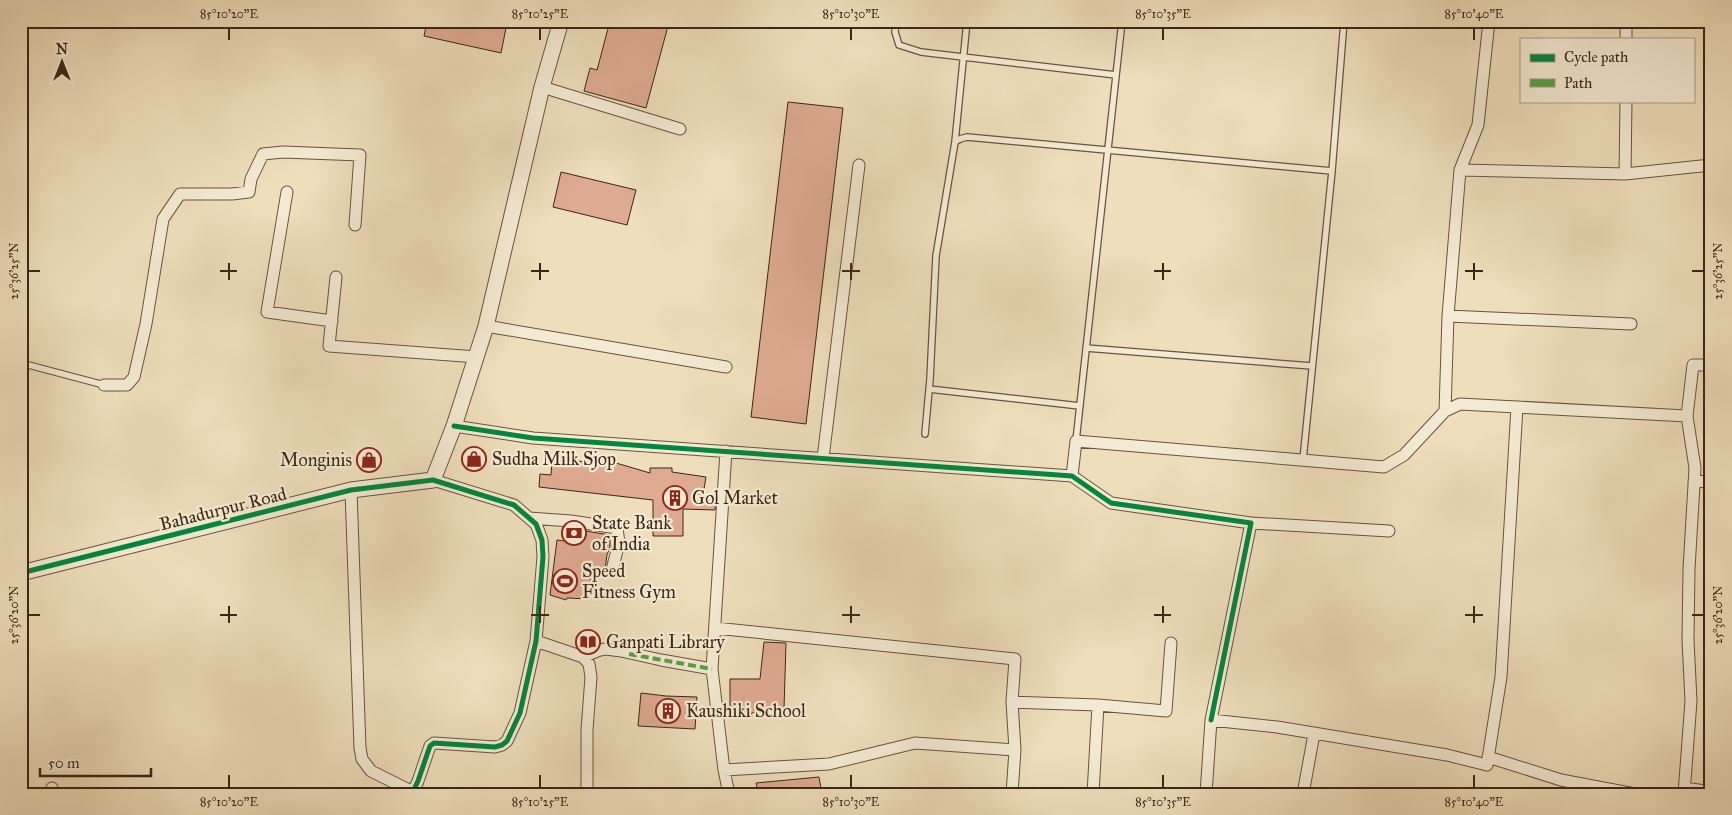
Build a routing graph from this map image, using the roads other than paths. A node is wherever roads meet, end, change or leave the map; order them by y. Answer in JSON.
{"nodes":[{"id":1,"x":561,"y":21,"type":"edge"},
{"id":2,"x":896,"y":21,"type":"edge"},
{"id":3,"x":967,"y":21,"type":"edge"},
{"id":4,"x":1122,"y":21,"type":"edge"},
{"id":5,"x":1344,"y":21,"type":"edge"},
{"id":6,"x":1489,"y":21,"type":"edge"},
{"id":7,"x":1626,"y":21,"type":"edge"},
{"id":8,"x":1626,"y":38,"type":"edge"},
{"id":9,"x":963,"y":57,"type":"junction"},
{"id":10,"x":1116,"y":75,"type":"junction"},
{"id":11,"x":542,"y":88,"type":"junction"},
{"id":12,"x":1626,"y":102,"type":"edge"},
{"id":13,"x":680,"y":129,"type":"dead end"},
{"id":14,"x":956,"y":142,"type":"junction"},
{"id":15,"x":1108,"y":149,"type":"junction"},
{"id":16,"x":859,"y":165,"type":"dead end"},
{"id":17,"x":1711,"y":165,"type":"edge"},
{"id":18,"x":1460,"y":170,"type":"junction"},
{"id":19,"x":1332,"y":171,"type":"junction"},
{"id":20,"x":1625,"y":174,"type":"junction"},
{"id":21,"x":287,"y":192,"type":"dead end"},
{"id":22,"x":355,"y":225,"type":"dead end"},
{"id":23,"x":336,"y":277,"type":"dead end"},
{"id":24,"x":1448,"y":316,"type":"junction"},
{"id":25,"x":332,"y":321,"type":"junction"},
{"id":26,"x":1631,"y":324,"type":"dead end"},
{"id":27,"x":486,"y":326,"type":"junction"},
{"id":28,"x":1086,"y":348,"type":"junction"},
{"id":29,"x":477,"y":357,"type":"junction"},
{"id":30,"x":21,"y":363,"type":"edge"},
{"id":31,"x":1711,"y":365,"type":"edge"},
{"id":32,"x":1312,"y":366,"type":"junction"},
{"id":33,"x":726,"y":367,"type":"dead end"},
{"id":34,"x":104,"y":385,"type":"joint"},
{"id":35,"x":929,"y":389,"type":"junction"},
{"id":36,"x":1080,"y":406,"type":"junction"},
{"id":37,"x":1516,"y":407,"type":"junction"},
{"id":38,"x":1445,"y":411,"type":"junction"},
{"id":39,"x":1687,"y":416,"type":"junction"},
{"id":40,"x":454,"y":426,"type":"junction"},
{"id":41,"x":924,"y":434,"type":"dead end"},
{"id":42,"x":1076,"y":442,"type":"junction"},
{"id":43,"x":726,"y":451,"type":"junction"},
{"id":44,"x":823,"y":458,"type":"junction"},
{"id":45,"x":1303,"y":460,"type":"junction"},
{"id":46,"x":1072,"y":476,"type":"junction"},
{"id":47,"x":432,"y":480,"type":"junction"},
{"id":48,"x":1694,"y":481,"type":"junction"},
{"id":49,"x":1711,"y":482,"type":"edge"},
{"id":50,"x":351,"y":490,"type":"junction"},
{"id":51,"x":529,"y":518,"type":"junction"},
{"id":52,"x":1251,"y":523,"type":"junction"},
{"id":53,"x":1389,"y":531,"type":"dead end"},
{"id":54,"x":613,"y":566,"type":"dead end"},
{"id":55,"x":21,"y":573,"type":"edge"},
{"id":56,"x":715,"y":628,"type":"junction"},
{"id":57,"x":536,"y":641,"type":"junction"},
{"id":58,"x":1171,"y":643,"type":"dead end"},
{"id":59,"x":583,"y":657,"type":"junction"},
{"id":60,"x":712,"y":669,"type":"junction"},
{"id":61,"x":1012,"y":702,"type":"junction"},
{"id":62,"x":1098,"y":705,"type":"junction"},
{"id":63,"x":1211,"y":720,"type":"junction"},
{"id":64,"x":1314,"y":734,"type":"junction"},
{"id":65,"x":1015,"y":750,"type":"junction"},
{"id":66,"x":1488,"y":757,"type":"junction"},
{"id":67,"x":724,"y":770,"type":"junction"},
{"id":68,"x":1684,"y":791,"type":"edge"},
{"id":69,"x":1711,"y":792,"type":"edge"},
{"id":70,"x":413,"y":793,"type":"edge"},
{"id":71,"x":587,"y":794,"type":"edge"},
{"id":72,"x":730,"y":794,"type":"edge"},
{"id":73,"x":1012,"y":794,"type":"edge"},
{"id":74,"x":1093,"y":794,"type":"edge"},
{"id":75,"x":1206,"y":794,"type":"edge"},
{"id":76,"x":1303,"y":794,"type":"edge"},
{"id":77,"x":1635,"y":794,"type":"edge"}],
"edges":[{"from":1,"to":11,"type":"street"},
{"from":2,"to":9,"type":"lane"},
{"from":3,"to":9,"type":"lane"},
{"from":4,"to":10,"type":"lane"},
{"from":5,"to":19,"type":"lane"},
{"from":6,"to":18,"type":"street"},
{"from":7,"to":8,"type":"street"},
{"from":9,"to":10,"type":"lane"},
{"from":9,"to":14,"type":"lane"},
{"from":10,"to":15,"type":"lane"},
{"from":11,"to":13,"type":"street"},
{"from":11,"to":27,"type":"street"},
{"from":12,"to":20,"type":"street"},
{"from":14,"to":15,"type":"lane"},
{"from":14,"to":35,"type":"lane"},
{"from":15,"to":19,"type":"lane"},
{"from":15,"to":28,"type":"lane"},
{"from":16,"to":44,"type":"street"},
{"from":17,"to":20,"type":"street"},
{"from":18,"to":20,"type":"street"},
{"from":18,"to":24,"type":"street"},
{"from":19,"to":32,"type":"lane"},
{"from":21,"to":25,"type":"street"},
{"from":22,"to":34,"type":"street"},
{"from":23,"to":25,"type":"street"},
{"from":24,"to":26,"type":"street"},
{"from":24,"to":38,"type":"street"},
{"from":25,"to":29,"type":"street"},
{"from":27,"to":29,"type":"street"},
{"from":27,"to":33,"type":"street"},
{"from":28,"to":32,"type":"lane"},
{"from":28,"to":36,"type":"lane"},
{"from":29,"to":40,"type":"street"},
{"from":30,"to":34,"type":"lane"},
{"from":31,"to":39,"type":"street"},
{"from":32,"to":45,"type":"lane"},
{"from":35,"to":36,"type":"lane"},
{"from":35,"to":41,"type":"lane"},
{"from":36,"to":42,"type":"lane"},
{"from":37,"to":38,"type":"street"},
{"from":37,"to":39,"type":"street"},
{"from":37,"to":66,"type":"street"},
{"from":38,"to":45,"type":"street"},
{"from":39,"to":48,"type":"street"},
{"from":40,"to":43,"type":"street"},
{"from":40,"to":47,"type":"street"},
{"from":42,"to":45,"type":"street"},
{"from":42,"to":46,"type":"street"},
{"from":43,"to":44,"type":"street"},
{"from":43,"to":56,"type":"street"},
{"from":44,"to":46,"type":"street"},
{"from":46,"to":52,"type":"street"},
{"from":47,"to":50,"type":"street","name":"Bahadurpur Road"},
{"from":47,"to":51,"type":"street"},
{"from":48,"to":49,"type":"street"},
{"from":48,"to":68,"type":"street"},
{"from":50,"to":55,"type":"street","name":"Bahadurpur Road"},
{"from":50,"to":70,"type":"street"},
{"from":51,"to":54,"type":"street"},
{"from":51,"to":57,"type":"street"},
{"from":52,"to":53,"type":"street"},
{"from":52,"to":63,"type":"street"},
{"from":56,"to":60,"type":"street"},
{"from":56,"to":61,"type":"street"},
{"from":57,"to":59,"type":"street"},
{"from":57,"to":70,"type":"street"},
{"from":58,"to":62,"type":"street"},
{"from":59,"to":60,"type":"street"},
{"from":59,"to":71,"type":"street"},
{"from":60,"to":67,"type":"street"},
{"from":61,"to":62,"type":"street"},
{"from":61,"to":65,"type":"street"},
{"from":62,"to":74,"type":"street"},
{"from":63,"to":64,"type":"street"},
{"from":63,"to":75,"type":"street"},
{"from":64,"to":66,"type":"street"},
{"from":64,"to":76,"type":"street"},
{"from":65,"to":67,"type":"street"},
{"from":65,"to":73,"type":"street"},
{"from":66,"to":77,"type":"street"},
{"from":67,"to":72,"type":"street"},
{"from":68,"to":69,"type":"street"}]}
